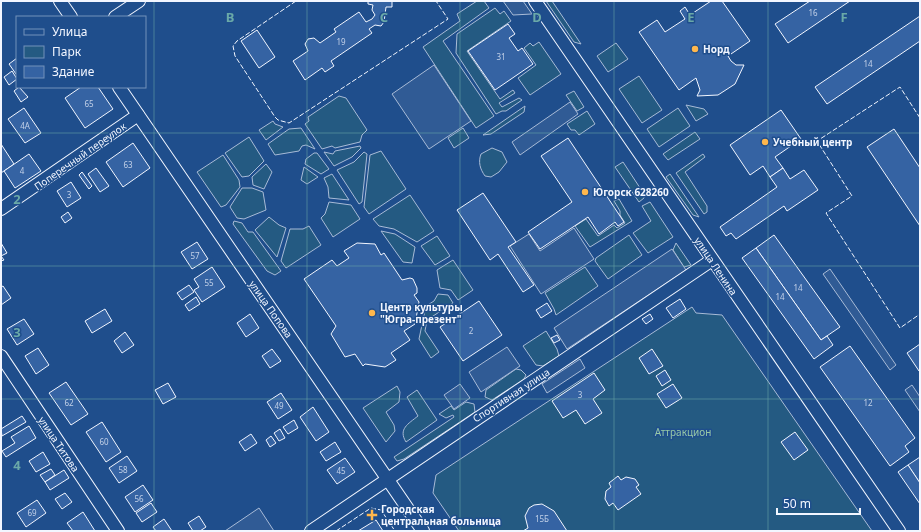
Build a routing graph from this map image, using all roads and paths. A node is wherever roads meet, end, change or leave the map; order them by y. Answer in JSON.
{"nodes":[{"id":1,"x":60,"y":1,"type":"edge"},
{"id":2,"x":139,"y":1,"type":"edge"},
{"id":3,"x":535,"y":1,"type":"edge"},
{"id":4,"x":70,"y":16,"type":"edge"},
{"id":5,"x":116,"y":16,"type":"edge"},
{"id":6,"x":120,"y":88,"type":"edge"},
{"id":7,"x":138,"y":115,"type":"junction"},
{"id":8,"x":1,"y":210,"type":"edge"},
{"id":9,"x":712,"y":260,"type":"junction"},
{"id":10,"x":1,"y":356,"type":"edge"},
{"id":11,"x":388,"y":478,"type":"junction"},
{"id":12,"x":118,"y":531,"type":"edge"},
{"id":13,"x":311,"y":531,"type":"edge"},
{"id":14,"x":423,"y":531,"type":"edge"},
{"id":15,"x":898,"y":531,"type":"edge"}],
"edges":[{"from":1,"to":4,"type":"street"},
{"from":2,"to":5,"type":"street"},
{"from":3,"to":9,"type":"street","name":"улица Ленина"},
{"from":6,"to":7,"type":"street","name":"улица Попова"},
{"from":7,"to":8,"type":"street","name":"Поперечный переулок"},
{"from":7,"to":11,"type":"street","name":"улица Попова"},
{"from":9,"to":11,"type":"street","name":"Спортивная улица"},
{"from":9,"to":15,"type":"street","name":"улица Ленина"},
{"from":10,"to":12,"type":"street","name":"улица Титова"},
{"from":11,"to":13,"type":"street","name":"Спортивная улица"},
{"from":11,"to":14,"type":"street","name":"улица Попова"}]}
